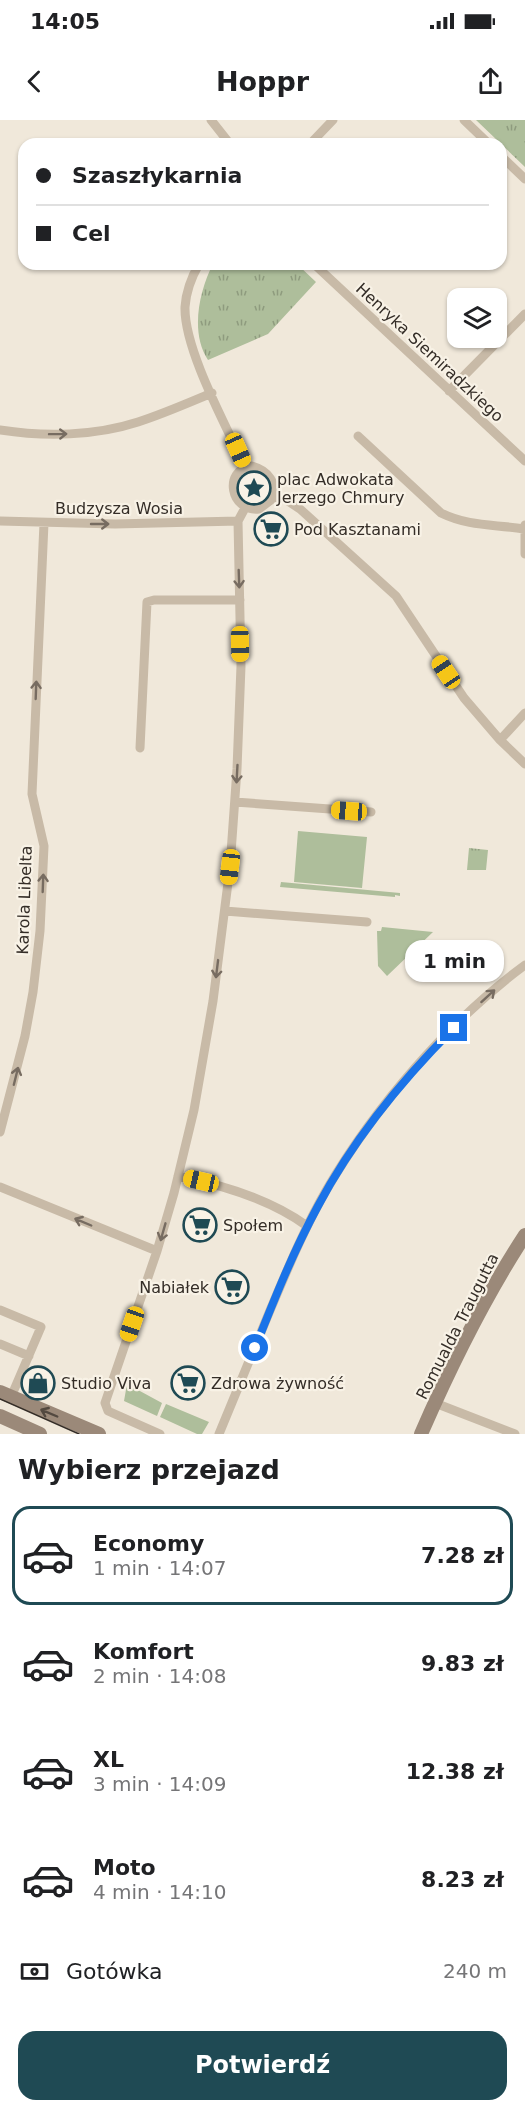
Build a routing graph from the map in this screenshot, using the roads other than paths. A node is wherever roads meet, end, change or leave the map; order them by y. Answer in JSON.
{"nodes":[{"id":1,"x":211,"y":120,"type":"edge"},
{"id":2,"x":333,"y":120,"type":"edge"},
{"id":3,"x":465,"y":120,"type":"edge"},
{"id":4,"x":225,"y":138,"type":"edge"},
{"id":5,"x":316,"y":138,"type":"edge"},
{"id":6,"x":483,"y":138,"type":"edge"},
{"id":7,"x":507,"y":162,"type":"edge"},
{"id":8,"x":525,"y":179,"type":"edge"},
{"id":9,"x":196,"y":270,"type":"edge"},
{"id":10,"x":320,"y":270,"type":"edge"},
{"id":11,"x":525,"y":314,"type":"edge"},
{"id":12,"x":449,"y":391,"type":"junction"},
{"id":13,"x":212,"y":393,"type":"junction"},
{"id":14,"x":0,"y":430,"type":"edge"},
{"id":15,"x":358,"y":436,"type":"dead end"},
{"id":16,"x":525,"y":461,"type":"edge"},
{"id":17,"x":245,"y":467,"type":"junction"},
{"id":18,"x":273,"y":496,"type":"junction"},
{"id":19,"x":245,"y":508,"type":"junction"},
{"id":20,"x":0,"y":521,"type":"edge"},
{"id":21,"x":238,"y":521,"type":"junction"},
{"id":22,"x":44,"y":522,"type":"junction"},
{"id":23,"x":525,"y":527,"type":"edge"},
{"id":24,"x":525,"y":554,"type":"edge"},
{"id":25,"x":240,"y":600,"type":"junction"},
{"id":26,"x":525,"y":713,"type":"edge"},
{"id":27,"x":500,"y":740,"type":"junction"},
{"id":28,"x":140,"y":748,"type":"dead end"},
{"id":29,"x":525,"y":764,"type":"edge"},
{"id":30,"x":235,"y":802,"type":"junction"},
{"id":31,"x":371,"y":812,"type":"dead end"},
{"id":32,"x":225,"y":911,"type":"junction"},
{"id":33,"x":367,"y":922,"type":"dead end"},
{"id":34,"x":525,"y":965,"type":"edge"},
{"id":35,"x":0,"y":1132,"type":"edge"},
{"id":36,"x":178,"y":1176,"type":"junction"},
{"id":37,"x":0,"y":1187,"type":"edge"},
{"id":38,"x":308,"y":1226,"type":"junction"},
{"id":39,"x":525,"y":1235,"type":"edge"},
{"id":40,"x":158,"y":1251,"type":"junction"},
{"id":41,"x":0,"y":1310,"type":"edge"},
{"id":42,"x":0,"y":1344,"type":"edge"},
{"id":43,"x":29,"y":1356,"type":"junction"},
{"id":44,"x":6,"y":1394,"type":"edge"},
{"id":45,"x":435,"y":1402,"type":"junction"},
{"id":46,"x":0,"y":1416,"type":"edge"},
{"id":47,"x":155,"y":1433,"type":"edge"},
{"id":48,"x":40,"y":1434,"type":"edge"},
{"id":49,"x":99,"y":1434,"type":"edge"},
{"id":50,"x":219,"y":1434,"type":"edge"},
{"id":51,"x":422,"y":1434,"type":"edge"},
{"id":52,"x":515,"y":1434,"type":"edge"}],
"edges":[{"from":1,"to":4,"type":"street"},
{"from":2,"to":5,"type":"street"},
{"from":3,"to":6,"type":"street"},
{"from":7,"to":8,"type":"street"},
{"from":9,"to":13,"type":"street"},
{"from":10,"to":12,"type":"street","name":"Henryka Siemiradzkiego"},
{"from":11,"to":12,"type":"street"},
{"from":12,"to":16,"type":"street","name":"Henryka Siemiradzkiego"},
{"from":14,"to":13,"type":"street","one_way":true},
{"from":13,"to":17,"type":"street"},
{"from":15,"to":23,"type":"street"},
{"from":17,"to":18,"type":"street"},
{"from":17,"to":19,"type":"street"},
{"from":18,"to":19,"type":"street"},
{"from":18,"to":27,"type":"street"},
{"from":19,"to":21,"type":"street"},
{"from":20,"to":22,"type":"street","name":"Budzysza Wosia"},
{"from":22,"to":21,"type":"street","name":"Budzysza Wosia","one_way":true},
{"from":21,"to":25,"type":"street","one_way":true},
{"from":35,"to":22,"type":"street","name":"Karola Libelta","one_way":true},
{"from":23,"to":24,"type":"street"},
{"from":25,"to":28,"type":"street"},
{"from":25,"to":30,"type":"street","one_way":true},
{"from":26,"to":27,"type":"street"},
{"from":27,"to":29,"type":"street"},
{"from":30,"to":31,"type":"street"},
{"from":30,"to":32,"type":"street"},
{"from":32,"to":33,"type":"street"},
{"from":32,"to":36,"type":"street","one_way":true},
{"from":38,"to":34,"type":"street","one_way":true},
{"from":36,"to":38,"type":"street"},
{"from":36,"to":40,"type":"street","one_way":true},
{"from":40,"to":37,"type":"street","one_way":true},
{"from":38,"to":50,"type":"street"},
{"from":39,"to":45,"type":"street","name":"Romualda Traugutta"},
{"from":40,"to":47,"type":"street"},
{"from":41,"to":43,"type":"street"},
{"from":42,"to":43,"type":"street"},
{"from":43,"to":44,"type":"street"},
{"from":49,"to":44,"type":"street","one_way":true},
{"from":45,"to":51,"type":"street","name":"Romualda Traugutta"},
{"from":45,"to":52,"type":"street"},
{"from":46,"to":48,"type":"street"}]}
